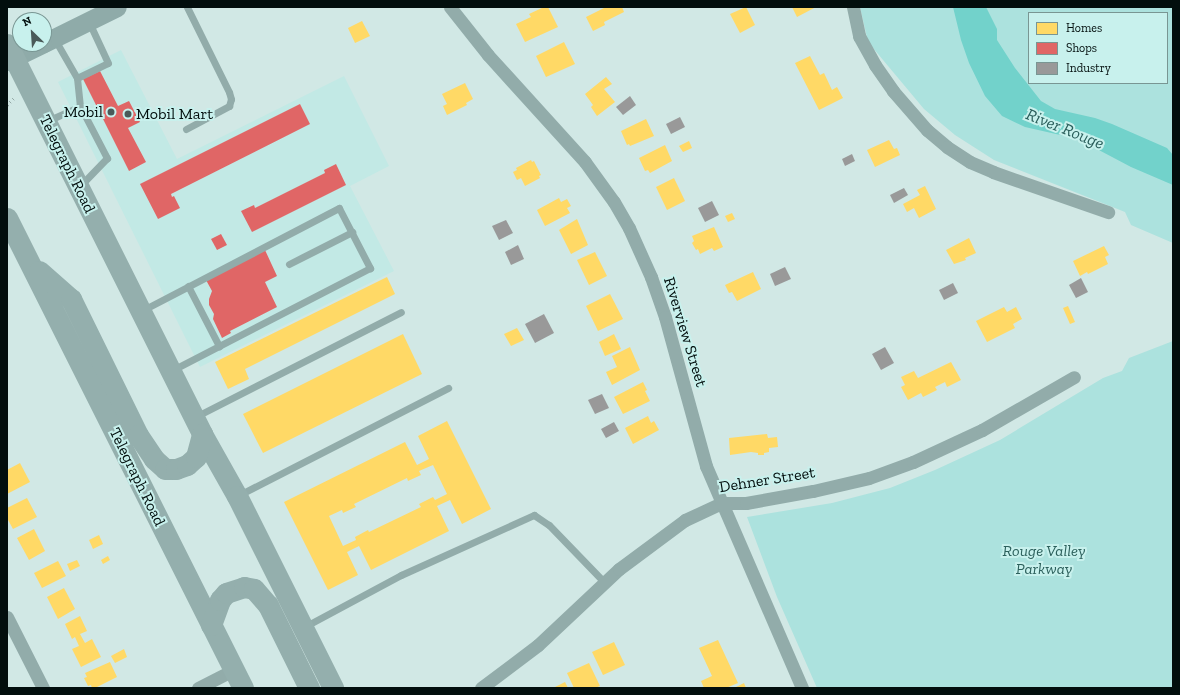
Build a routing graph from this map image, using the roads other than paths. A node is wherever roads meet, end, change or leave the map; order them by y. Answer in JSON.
{"nodes":[{"id":1,"x":117,"y":7,"type":"edge"},
{"id":2,"x":187,"y":7,"type":"edge"},
{"id":3,"x":450,"y":7,"type":"edge"},
{"id":4,"x":853,"y":7,"type":"edge"},
{"id":5,"x":88,"y":21,"type":"junction"},
{"id":6,"x":52,"y":39,"type":"edge"},
{"id":7,"x":52,"y":48,"type":"edge"},
{"id":8,"x":9,"y":54,"type":"edge"},
{"id":9,"x":77,"y":78,"type":"junction"},
{"id":10,"x":80,"y":106,"type":"junction"},
{"id":11,"x":45,"y":122,"type":"junction"},
{"id":12,"x":186,"y":129,"type":"dead end"},
{"id":13,"x":78,"y":188,"type":"junction"},
{"id":14,"x":1108,"y":212,"type":"dead end"},
{"id":15,"x":8,"y":221,"type":"edge"},
{"id":16,"x":352,"y":232,"type":"junction"},
{"id":17,"x":289,"y":264,"type":"dead end"},
{"id":18,"x":32,"y":266,"type":"junction"},
{"id":19,"x":188,"y":286,"type":"junction"},
{"id":20,"x":140,"y":311,"type":"junction"},
{"id":21,"x":401,"y":312,"type":"dead end"},
{"id":22,"x":219,"y":346,"type":"junction"},
{"id":23,"x":170,"y":371,"type":"junction"},
{"id":24,"x":1074,"y":377,"type":"dead end"},
{"id":25,"x":448,"y":388,"type":"dead end"},
{"id":26,"x":198,"y":426,"type":"junction"},
{"id":27,"x":237,"y":496,"type":"junction"},
{"id":28,"x":721,"y":503,"type":"junction"},
{"id":29,"x":605,"y":583,"type":"junction"},
{"id":30,"x":7,"y":617,"type":"edge"},
{"id":31,"x":211,"y":625,"type":"junction"},
{"id":32,"x":303,"y":628,"type":"junction"},
{"id":33,"x":234,"y":670,"type":"junction"},
{"id":34,"x":43,"y":688,"type":"edge"},
{"id":35,"x":198,"y":688,"type":"edge"},
{"id":36,"x":243,"y":688,"type":"edge"},
{"id":37,"x":309,"y":688,"type":"edge"},
{"id":38,"x":333,"y":688,"type":"edge"},
{"id":39,"x":480,"y":688,"type":"edge"},
{"id":40,"x":802,"y":688,"type":"edge"}],
"edges":[{"from":1,"to":5,"type":"main road"},
{"from":2,"to":12,"type":"lane"},
{"from":3,"to":28,"type":"street","name":"Riverview Street"},
{"from":4,"to":14,"type":"street"},
{"from":5,"to":6,"type":"main road"},
{"from":5,"to":9,"type":"lane"},
{"from":7,"to":9,"type":"lane"},
{"from":8,"to":11,"type":"main road","name":"Telegraph Road"},
{"from":9,"to":10,"type":"lane"},
{"from":10,"to":11,"type":"lane"},
{"from":10,"to":13,"type":"lane"},
{"from":11,"to":13,"type":"main road","name":"Telegraph Road"},
{"from":13,"to":20,"type":"main road","name":"Telegraph Road"},
{"from":15,"to":18,"type":"main road","name":"Telegraph Road"},
{"from":16,"to":17,"type":"lane"},
{"from":16,"to":19,"type":"lane"},
{"from":16,"to":22,"type":"lane"},
{"from":18,"to":26,"type":"main road","name":"Telegraph Road"},
{"from":18,"to":31,"type":"main road","name":"Telegraph Road"},
{"from":19,"to":20,"type":"lane"},
{"from":19,"to":22,"type":"lane"},
{"from":20,"to":23,"type":"main road","name":"Telegraph Road"},
{"from":21,"to":26,"type":"lane"},
{"from":22,"to":23,"type":"lane"},
{"from":23,"to":26,"type":"main road","name":"Telegraph Road"},
{"from":24,"to":28,"type":"street","name":"Dehner Street"},
{"from":25,"to":27,"type":"lane"},
{"from":26,"to":27,"type":"main road","name":"Telegraph Road"},
{"from":27,"to":32,"type":"main road","name":"Telegraph Road"},
{"from":28,"to":29,"type":"street","name":"Dehner Street"},
{"from":28,"to":40,"type":"street","name":"Riverview Street"},
{"from":29,"to":32,"type":"lane"},
{"from":29,"to":39,"type":"street","name":"Dehner Street"},
{"from":30,"to":34,"type":"street"},
{"from":31,"to":33,"type":"main road","name":"Telegraph Road"},
{"from":31,"to":37,"type":"main road"},
{"from":32,"to":38,"type":"main road","name":"Telegraph Road"},
{"from":33,"to":35,"type":"street"},
{"from":33,"to":36,"type":"main road","name":"Telegraph Road"}]}
